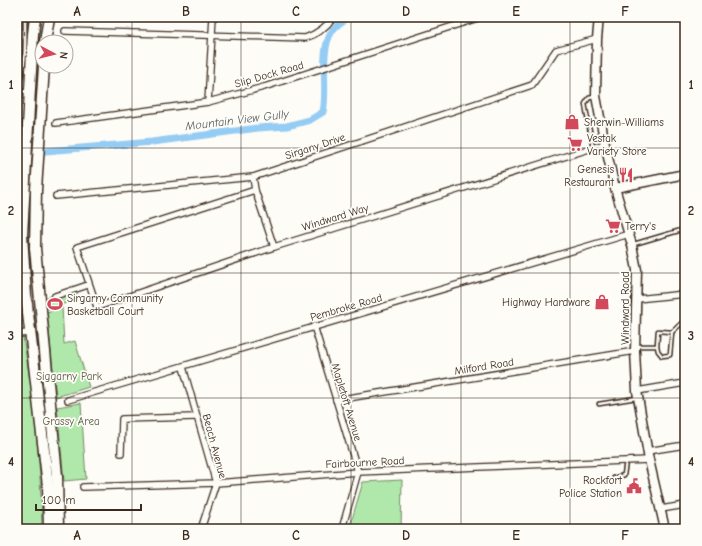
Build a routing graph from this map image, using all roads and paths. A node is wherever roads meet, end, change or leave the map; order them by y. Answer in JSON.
{"nodes":[{"id":1,"x":25,"y":17,"type":"edge"},
{"id":2,"x":35,"y":17,"type":"edge"},
{"id":3,"x":49,"y":17,"type":"edge"},
{"id":4,"x":213,"y":17,"type":"edge"},
{"id":5,"x":333,"y":17,"type":"edge"},
{"id":6,"x":481,"y":17,"type":"edge"},
{"id":7,"x":599,"y":17,"type":"edge"},
{"id":8,"x":65,"y":31,"type":"dead end"},
{"id":9,"x":46,"y":34,"type":"edge"},
{"id":10,"x":212,"y":34,"type":"junction"},
{"id":11,"x":596,"y":39,"type":"junction"},
{"id":12,"x":43,"y":74,"type":"edge"},
{"id":13,"x":17,"y":85,"type":"edge"},
{"id":14,"x":17,"y":90,"type":"edge"},
{"id":15,"x":30,"y":92,"type":"junction"},
{"id":16,"x":596,"y":96,"type":"junction"},
{"id":17,"x":208,"y":102,"type":"junction"},
{"id":18,"x":56,"y":123,"type":"dead end"},
{"id":19,"x":604,"y":144,"type":"junction"},
{"id":20,"x":593,"y":148,"type":"junction"},
{"id":21,"x":685,"y":174,"type":"edge"},
{"id":22,"x":253,"y":177,"type":"junction"},
{"id":23,"x":615,"y":188,"type":"junction"},
{"id":24,"x":255,"y":190,"type":"junction"},
{"id":25,"x":56,"y":196,"type":"dead end"},
{"id":26,"x":685,"y":229,"type":"edge"},
{"id":27,"x":629,"y":234,"type":"junction"},
{"id":28,"x":632,"y":244,"type":"junction"},
{"id":29,"x":274,"y":247,"type":"junction"},
{"id":30,"x":88,"y":285,"type":"junction"},
{"id":31,"x":685,"y":294,"type":"edge"},
{"id":32,"x":55,"y":296,"type":"dead end"},
{"id":33,"x":637,"y":300,"type":"junction"},
{"id":34,"x":685,"y":320,"type":"edge"},
{"id":35,"x":314,"y":326,"type":"junction"},
{"id":36,"x":672,"y":332,"type":"junction"},
{"id":37,"x":30,"y":333,"type":"junction"},
{"id":38,"x":17,"y":334,"type":"edge"},
{"id":39,"x":657,"y":346,"type":"junction"},
{"id":40,"x":635,"y":348,"type":"junction"},
{"id":41,"x":183,"y":367,"type":"junction"},
{"id":42,"x":685,"y":383,"type":"edge"},
{"id":43,"x":638,"y":394,"type":"junction"},
{"id":44,"x":68,"y":400,"type":"dead end"},
{"id":45,"x":336,"y":400,"type":"junction"},
{"id":46,"x":598,"y":404,"type":"dead end"},
{"id":47,"x":196,"y":417,"type":"junction"},
{"id":48,"x":685,"y":445,"type":"edge"},
{"id":49,"x":647,"y":451,"type":"junction"},
{"id":50,"x":121,"y":453,"type":"dead end"},
{"id":51,"x":649,"y":460,"type":"junction"},
{"id":52,"x":626,"y":461,"type":"junction"},
{"id":53,"x":358,"y":472,"type":"junction"},
{"id":54,"x":614,"y":478,"type":"dead end"},
{"id":55,"x":216,"y":483,"type":"junction"},
{"id":56,"x":83,"y":487,"type":"dead end"},
{"id":57,"x":685,"y":505,"type":"edge"},
{"id":58,"x":661,"y":509,"type":"junction"},
{"id":59,"x":49,"y":529,"type":"edge"},
{"id":60,"x":58,"y":529,"type":"edge"},
{"id":61,"x":200,"y":529,"type":"edge"},
{"id":62,"x":342,"y":529,"type":"edge"},
{"id":63,"x":665,"y":529,"type":"edge"}],
"edges":[{"from":1,"to":13,"type":"lane"},
{"from":2,"to":15,"type":"highway"},
{"from":3,"to":9,"type":"highway"},
{"from":4,"to":10,"type":"street"},
{"from":5,"to":10,"type":"street"},
{"from":6,"to":17,"type":"street","name":"Slip Dock Road"},
{"from":7,"to":11,"type":"main road","name":"Windward Road"},
{"from":8,"to":10,"type":"street"},
{"from":10,"to":17,"type":"street"},
{"from":11,"to":16,"type":"main road","name":"Windward Road"},
{"from":11,"to":22,"type":"street","name":"Sirgany Drive"},
{"from":12,"to":60,"type":"highway"},
{"from":14,"to":15,"type":"lane"},
{"from":15,"to":37,"type":"highway"},
{"from":16,"to":19,"type":"main road","name":"Windward Road"},
{"from":16,"to":20,"type":"lane"},
{"from":17,"to":18,"type":"street","name":"Slip Dock Road"},
{"from":19,"to":20,"type":"street","name":"Windward Way"},
{"from":19,"to":23,"type":"main road","name":"Windward Road"},
{"from":20,"to":29,"type":"street","name":"Windward Way"},
{"from":21,"to":23,"type":"main road"},
{"from":22,"to":24,"type":"street"},
{"from":22,"to":25,"type":"street","name":"Sirgany Drive"},
{"from":23,"to":27,"type":"main road","name":"Windward Road"},
{"from":24,"to":29,"type":"street"},
{"from":24,"to":30,"type":"street"},
{"from":26,"to":28,"type":"lane"},
{"from":27,"to":28,"type":"main road","name":"Windward Road"},
{"from":27,"to":35,"type":"street","name":"Pembroke Road"},
{"from":28,"to":33,"type":"main road","name":"Windward Road"},
{"from":29,"to":30,"type":"street","name":"Windward Way"},
{"from":30,"to":32,"type":"street"},
{"from":31,"to":33,"type":"street"},
{"from":33,"to":40,"type":"main road","name":"Windward Road"},
{"from":34,"to":36,"type":"lane"},
{"from":35,"to":41,"type":"street","name":"Pembroke Road"},
{"from":35,"to":45,"type":"street","name":"Mapletoft Avenue"},
{"from":36,"to":39,"type":"lane"},
{"from":36,"to":39,"type":"lane"},
{"from":37,"to":38,"type":"street"},
{"from":37,"to":59,"type":"highway"},
{"from":39,"to":40,"type":"lane"},
{"from":40,"to":43,"type":"main road","name":"Windward Road"},
{"from":40,"to":45,"type":"street","name":"Milford Road"},
{"from":41,"to":44,"type":"street","name":"Pembroke Road"},
{"from":41,"to":47,"type":"street","name":"Beach Avenue"},
{"from":42,"to":43,"type":"street"},
{"from":43,"to":46,"type":"lane"},
{"from":43,"to":49,"type":"main road","name":"Windward Road"},
{"from":45,"to":53,"type":"street","name":"Mapletoft Avenue"},
{"from":47,"to":50,"type":"street"},
{"from":47,"to":55,"type":"street","name":"Beach Avenue"},
{"from":48,"to":49,"type":"street"},
{"from":49,"to":51,"type":"main road","name":"Windward Road"},
{"from":51,"to":52,"type":"street","name":"Fairbourne Road"},
{"from":51,"to":58,"type":"main road","name":"Windward Road"},
{"from":52,"to":53,"type":"street","name":"Fairbourne Road"},
{"from":52,"to":54,"type":"lane"},
{"from":53,"to":55,"type":"street","name":"Fairbourne Road"},
{"from":53,"to":62,"type":"street"},
{"from":55,"to":56,"type":"street","name":"Fairbourne Road"},
{"from":55,"to":61,"type":"street","name":"Beach Avenue"},
{"from":57,"to":58,"type":"street"},
{"from":58,"to":63,"type":"main road","name":"Windward Road"}]}
